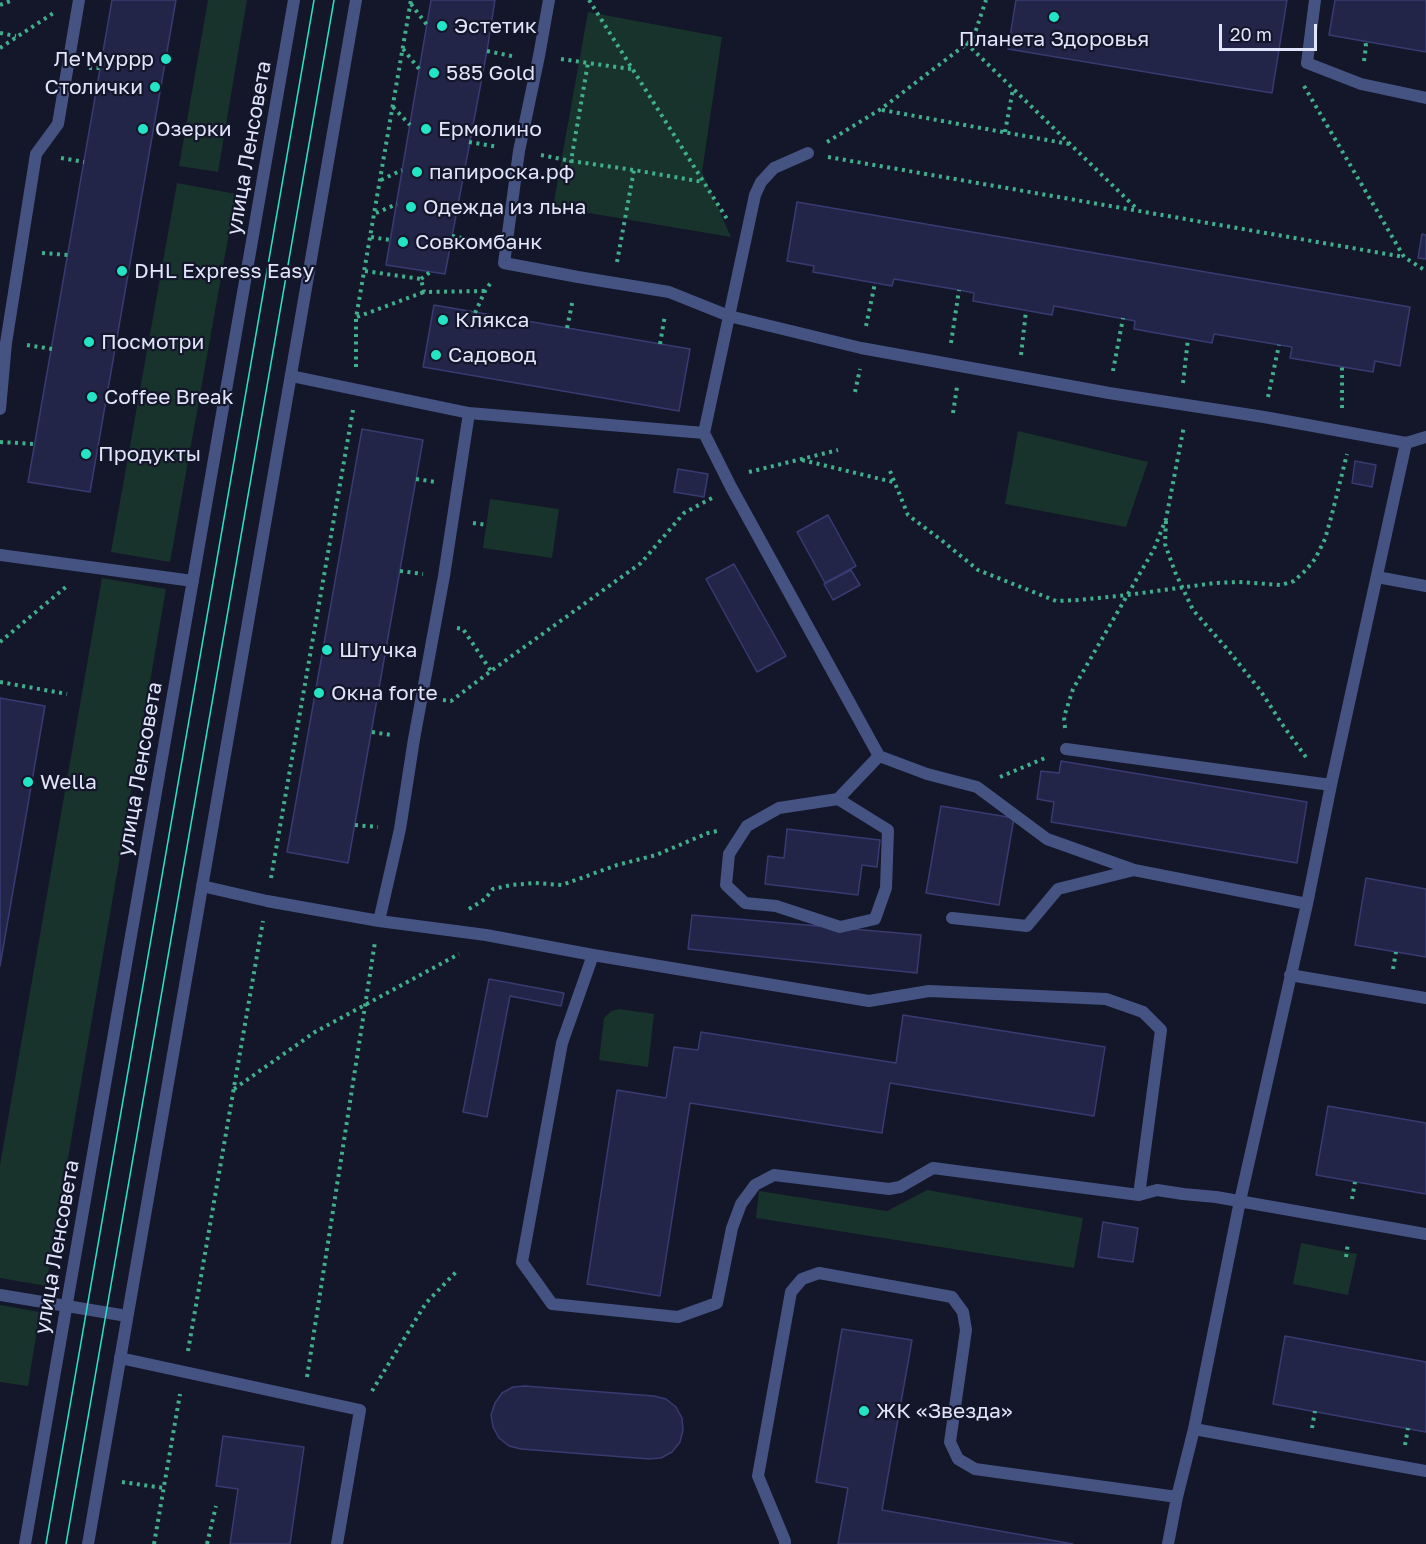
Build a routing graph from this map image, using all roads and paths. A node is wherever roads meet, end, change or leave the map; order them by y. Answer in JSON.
{"nodes":[{"id":1,"x":13,"y":0,"type":"edge"},
{"id":2,"x":79,"y":0,"type":"edge"},
{"id":3,"x":294,"y":0,"type":"edge"},
{"id":4,"x":356,"y":0,"type":"edge"},
{"id":5,"x":549,"y":0,"type":"edge"},
{"id":6,"x":589,"y":0,"type":"edge"},
{"id":7,"x":986,"y":0,"type":"edge"},
{"id":8,"x":1315,"y":0,"type":"edge"},
{"id":9,"x":411,"y":2,"type":"edge"},
{"id":10,"x":0,"y":5,"type":"edge"},
{"id":11,"x":64,"y":6,"type":"dead end"},
{"id":12,"x":427,"y":25,"type":"dead end"},
{"id":13,"x":0,"y":33,"type":"edge"},
{"id":14,"x":16,"y":36,"type":"junction"},
{"id":15,"x":966,"y":43,"type":"junction"},
{"id":16,"x":0,"y":48,"type":"edge"},
{"id":17,"x":403,"y":48,"type":"junction"},
{"id":18,"x":1307,"y":63,"type":"junction"},
{"id":19,"x":632,"y":69,"type":"junction"},
{"id":20,"x":420,"y":70,"type":"dead end"},
{"id":21,"x":1013,"y":89,"type":"junction"},
{"id":22,"x":1426,"y":98,"type":"edge"},
{"id":23,"x":393,"y":106,"type":"junction"},
{"id":24,"x":881,"y":109,"type":"junction"},
{"id":25,"x":410,"y":125,"type":"dead end"},
{"id":26,"x":1005,"y":132,"type":"junction"},
{"id":27,"x":1069,"y":144,"type":"junction"},
{"id":28,"x":519,"y":151,"type":"junction"},
{"id":29,"x":808,"y":153,"type":"junction"},
{"id":30,"x":571,"y":161,"type":"junction"},
{"id":31,"x":402,"y":170,"type":"dead end"},
{"id":32,"x":634,"y":170,"type":"junction"},
{"id":33,"x":380,"y":181,"type":"junction"},
{"id":34,"x":703,"y":182,"type":"junction"},
{"id":35,"x":397,"y":204,"type":"dead end"},
{"id":36,"x":1138,"y":210,"type":"junction"},
{"id":37,"x":375,"y":213,"type":"junction"},
{"id":38,"x":452,"y":236,"type":"dead end"},
{"id":39,"x":371,"y":237,"type":"junction"},
{"id":40,"x":390,"y":240,"type":"dead end"},
{"id":41,"x":744,"y":244,"type":"junction"},
{"id":42,"x":507,"y":247,"type":"junction"},
{"id":43,"x":1404,"y":257,"type":"junction"},
{"id":44,"x":504,"y":263,"type":"junction"},
{"id":45,"x":365,"y":271,"type":"junction"},
{"id":46,"x":1426,"y":271,"type":"edge"},
{"id":47,"x":430,"y":272,"type":"dead end"},
{"id":48,"x":578,"y":277,"type":"junction"},
{"id":49,"x":421,"y":279,"type":"junction"},
{"id":50,"x":612,"y":283,"type":"junction"},
{"id":51,"x":875,"y":283,"type":"dead end"},
{"id":52,"x":959,"y":290,"type":"dead end"},
{"id":53,"x":485,"y":291,"type":"junction"},
{"id":54,"x":424,"y":292,"type":"junction"},
{"id":55,"x":669,"y":292,"type":"junction"},
{"id":56,"x":1026,"y":310,"type":"dead end"},
{"id":57,"x":476,"y":312,"type":"dead end"},
{"id":58,"x":729,"y":316,"type":"junction"},
{"id":59,"x":356,"y":318,"type":"junction"},
{"id":60,"x":1123,"y":318,"type":"dead end"},
{"id":61,"x":567,"y":328,"type":"dead end"},
{"id":62,"x":1188,"y":339,"type":"dead end"},
{"id":63,"x":660,"y":344,"type":"dead end"},
{"id":64,"x":1279,"y":345,"type":"dead end"},
{"id":65,"x":861,"y":348,"type":"junction"},
{"id":66,"x":948,"y":364,"type":"junction"},
{"id":67,"x":1342,"y":367,"type":"dead end"},
{"id":68,"x":291,"y":376,"type":"junction"},
{"id":69,"x":1019,"y":376,"type":"junction"},
{"id":70,"x":356,"y":389,"type":"junction"},
{"id":71,"x":1109,"y":393,"type":"junction"},
{"id":72,"x":1184,"y":405,"type":"junction"},
{"id":73,"x":0,"y":409,"type":"edge"},
{"id":74,"x":468,"y":413,"type":"junction"},
{"id":75,"x":1264,"y":417,"type":"junction"},
{"id":76,"x":1347,"y":432,"type":"junction"},
{"id":77,"x":704,"y":433,"type":"junction"},
{"id":78,"x":1426,"y":437,"type":"edge"},
{"id":79,"x":0,"y":442,"type":"edge"},
{"id":80,"x":1406,"y":443,"type":"junction"},
{"id":81,"x":35,"y":444,"type":"dead end"},
{"id":82,"x":838,"y":450,"type":"dead end"},
{"id":83,"x":800,"y":459,"type":"junction"},
{"id":84,"x":890,"y":471,"type":"dead end"},
{"id":85,"x":729,"y":482,"type":"junction"},
{"id":86,"x":894,"y":482,"type":"junction"},
{"id":87,"x":1166,"y":519,"type":"junction"},
{"id":88,"x":0,"y":555,"type":"edge"},
{"id":89,"x":91,"y":567,"type":"junction"},
{"id":90,"x":1377,"y":577,"type":"junction"},
{"id":91,"x":193,"y":581,"type":"junction"},
{"id":92,"x":1426,"y":586,"type":"edge"},
{"id":93,"x":1182,"y":588,"type":"junction"},
{"id":94,"x":1127,"y":595,"type":"junction"},
{"id":95,"x":435,"y":621,"type":"junction"},
{"id":96,"x":0,"y":642,"type":"edge"},
{"id":97,"x":491,"y":671,"type":"junction"},
{"id":98,"x":0,"y":682,"type":"edge"},
{"id":99,"x":67,"y":694,"type":"dead end"},
{"id":100,"x":422,"y":697,"type":"junction"},
{"id":101,"x":1066,"y":749,"type":"junction"},
{"id":102,"x":879,"y":756,"type":"junction"},
{"id":103,"x":1329,"y":785,"type":"junction"},
{"id":104,"x":977,"y":787,"type":"junction"},
{"id":105,"x":838,"y":799,"type":"junction"},
{"id":106,"x":747,"y":826,"type":"junction"},
{"id":107,"x":1134,"y":870,"type":"junction"},
{"id":108,"x":202,"y":886,"type":"junction"},
{"id":109,"x":267,"y":901,"type":"junction"},
{"id":110,"x":1307,"y":904,"type":"junction"},
{"id":111,"x":952,"y":918,"type":"dead end"},
{"id":112,"x":379,"y":921,"type":"junction"},
{"id":113,"x":442,"y":929,"type":"junction"},
{"id":114,"x":477,"y":934,"type":"junction"},
{"id":115,"x":593,"y":955,"type":"junction"},
{"id":116,"x":1290,"y":975,"type":"junction"},
{"id":117,"x":1426,"y":998,"type":"edge"},
{"id":118,"x":366,"y":1004,"type":"junction"},
{"id":119,"x":234,"y":1089,"type":"junction"},
{"id":120,"x":1139,"y":1195,"type":"junction"},
{"id":121,"x":1240,"y":1201,"type":"junction"},
{"id":122,"x":1426,"y":1234,"type":"edge"},
{"id":123,"x":458,"y":1270,"type":"dead end"},
{"id":124,"x":0,"y":1295,"type":"edge"},
{"id":125,"x":67,"y":1305,"type":"junction"},
{"id":126,"x":128,"y":1316,"type":"junction"},
{"id":127,"x":120,"y":1358,"type":"junction"},
{"id":128,"x":184,"y":1372,"type":"junction"},
{"id":129,"x":304,"y":1398,"type":"junction"},
{"id":130,"x":360,"y":1410,"type":"junction"},
{"id":131,"x":1194,"y":1429,"type":"junction"},
{"id":132,"x":1426,"y":1471,"type":"edge"},
{"id":133,"x":164,"y":1488,"type":"junction"},
{"id":134,"x":119,"y":1492,"type":"dead end"},
{"id":135,"x":1176,"y":1497,"type":"junction"},
{"id":136,"x":216,"y":1506,"type":"dead end"},
{"id":137,"x":25,"y":1544,"type":"edge"},
{"id":138,"x":88,"y":1544,"type":"edge"},
{"id":139,"x":154,"y":1544,"type":"edge"},
{"id":140,"x":207,"y":1544,"type":"edge"},
{"id":141,"x":337,"y":1544,"type":"edge"},
{"id":142,"x":785,"y":1544,"type":"edge"},
{"id":143,"x":1168,"y":1544,"type":"edge"}],
"edges":[{"from":1,"to":10,"type":"path"},
{"from":2,"to":73,"type":"street"},
{"from":3,"to":91,"type":"street","name":"улица Ленсовета"},
{"from":4,"to":68,"type":"street"},
{"from":5,"to":28,"type":"street"},
{"from":6,"to":19,"type":"path"},
{"from":7,"to":15,"type":"path"},
{"from":8,"to":18,"type":"street"},
{"from":9,"to":12,"type":"path"},
{"from":9,"to":17,"type":"path"},
{"from":11,"to":14,"type":"path"},
{"from":13,"to":14,"type":"path"},
{"from":14,"to":16,"type":"path"},
{"from":15,"to":21,"type":"path"},
{"from":15,"to":24,"type":"path"},
{"from":17,"to":20,"type":"path"},
{"from":17,"to":23,"type":"path"},
{"from":18,"to":22,"type":"street"},
{"from":18,"to":43,"type":"path"},
{"from":19,"to":30,"type":"path"},
{"from":19,"to":34,"type":"path"},
{"from":21,"to":26,"type":"path"},
{"from":21,"to":27,"type":"path"},
{"from":23,"to":25,"type":"path"},
{"from":23,"to":33,"type":"path"},
{"from":24,"to":26,"type":"path"},
{"from":24,"to":29,"type":"path"},
{"from":26,"to":27,"type":"path"},
{"from":27,"to":36,"type":"path"},
{"from":28,"to":30,"type":"path"},
{"from":28,"to":42,"type":"street"},
{"from":29,"to":36,"type":"path"},
{"from":29,"to":41,"type":"street"},
{"from":30,"to":32,"type":"path"},
{"from":31,"to":33,"type":"path"},
{"from":32,"to":34,"type":"path"},
{"from":32,"to":50,"type":"path"},
{"from":33,"to":37,"type":"path"},
{"from":34,"to":41,"type":"path"},
{"from":35,"to":37,"type":"path"},
{"from":36,"to":43,"type":"path"},
{"from":37,"to":39,"type":"path"},
{"from":38,"to":42,"type":"path"},
{"from":39,"to":40,"type":"path"},
{"from":39,"to":45,"type":"path"},
{"from":41,"to":58,"type":"street"},
{"from":42,"to":44,"type":"street"},
{"from":43,"to":46,"type":"path"},
{"from":44,"to":48,"type":"street"},
{"from":44,"to":53,"type":"path"},
{"from":45,"to":49,"type":"path"},
{"from":45,"to":59,"type":"path"},
{"from":47,"to":49,"type":"path"},
{"from":48,"to":50,"type":"street"},
{"from":48,"to":61,"type":"path"},
{"from":49,"to":54,"type":"path"},
{"from":50,"to":55,"type":"street"},
{"from":51,"to":65,"type":"path"},
{"from":52,"to":66,"type":"path"},
{"from":53,"to":54,"type":"path"},
{"from":53,"to":57,"type":"path"},
{"from":54,"to":59,"type":"path"},
{"from":55,"to":58,"type":"street"},
{"from":55,"to":63,"type":"path"},
{"from":56,"to":69,"type":"path"},
{"from":58,"to":65,"type":"street"},
{"from":58,"to":77,"type":"street"},
{"from":59,"to":70,"type":"path"},
{"from":60,"to":71,"type":"path"},
{"from":62,"to":72,"type":"path"},
{"from":64,"to":75,"type":"path"},
{"from":65,"to":66,"type":"street"},
{"from":66,"to":69,"type":"street"},
{"from":67,"to":76,"type":"path"},
{"from":68,"to":70,"type":"street"},
{"from":68,"to":108,"type":"street"},
{"from":69,"to":71,"type":"street"},
{"from":70,"to":74,"type":"street"},
{"from":70,"to":109,"type":"path"},
{"from":71,"to":72,"type":"street"},
{"from":72,"to":75,"type":"street"},
{"from":72,"to":87,"type":"path"},
{"from":74,"to":77,"type":"street"},
{"from":74,"to":95,"type":"street"},
{"from":75,"to":76,"type":"street"},
{"from":76,"to":80,"type":"street"},
{"from":76,"to":93,"type":"path"},
{"from":77,"to":85,"type":"street"},
{"from":78,"to":80,"type":"street"},
{"from":79,"to":81,"type":"path"},
{"from":80,"to":90,"type":"street"},
{"from":82,"to":83,"type":"path"},
{"from":83,"to":85,"type":"path"},
{"from":83,"to":86,"type":"path"},
{"from":84,"to":86,"type":"path"},
{"from":85,"to":97,"type":"path"},
{"from":85,"to":102,"type":"street"},
{"from":86,"to":94,"type":"path"},
{"from":87,"to":93,"type":"path"},
{"from":87,"to":94,"type":"path"},
{"from":88,"to":89,"type":"street"},
{"from":89,"to":91,"type":"street"},
{"from":89,"to":96,"type":"path"},
{"from":90,"to":92,"type":"street"},
{"from":90,"to":103,"type":"street"},
{"from":91,"to":125,"type":"street","name":"улица Ленсовета"},
{"from":93,"to":94,"type":"path"},
{"from":93,"to":103,"type":"path"},
{"from":94,"to":101,"type":"path"},
{"from":95,"to":97,"type":"path"},
{"from":95,"to":100,"type":"street"},
{"from":97,"to":100,"type":"path"},
{"from":98,"to":99,"type":"path"},
{"from":100,"to":112,"type":"street"},
{"from":101,"to":103,"type":"street"},
{"from":101,"to":104,"type":"path"},
{"from":102,"to":104,"type":"street"},
{"from":102,"to":105,"type":"street"},
{"from":103,"to":110,"type":"street"},
{"from":104,"to":107,"type":"street"},
{"from":105,"to":106,"type":"street"},
{"from":105,"to":106,"type":"street"},
{"from":106,"to":113,"type":"path"},
{"from":107,"to":110,"type":"street"},
{"from":107,"to":111,"type":"street"},
{"from":108,"to":109,"type":"street"},
{"from":108,"to":126,"type":"street"},
{"from":109,"to":112,"type":"street"},
{"from":109,"to":119,"type":"path"},
{"from":110,"to":116,"type":"street"},
{"from":112,"to":113,"type":"street"},
{"from":112,"to":118,"type":"path"},
{"from":113,"to":114,"type":"street"},
{"from":114,"to":115,"type":"street"},
{"from":114,"to":118,"type":"path"},
{"from":115,"to":120,"type":"street"},
{"from":115,"to":120,"type":"street"},
{"from":116,"to":117,"type":"street"},
{"from":116,"to":121,"type":"street"},
{"from":118,"to":119,"type":"path"},
{"from":118,"to":129,"type":"path"},
{"from":119,"to":128,"type":"path"},
{"from":120,"to":121,"type":"street"},
{"from":121,"to":122,"type":"street"},
{"from":121,"to":131,"type":"street"},
{"from":123,"to":130,"type":"path"},
{"from":124,"to":125,"type":"street"},
{"from":125,"to":126,"type":"street"},
{"from":125,"to":137,"type":"street","name":"улица Ленсовета"},
{"from":126,"to":127,"type":"street"},
{"from":127,"to":128,"type":"street"},
{"from":127,"to":138,"type":"street"},
{"from":128,"to":129,"type":"street"},
{"from":128,"to":133,"type":"path"},
{"from":129,"to":130,"type":"street"},
{"from":130,"to":141,"type":"street"},
{"from":131,"to":132,"type":"street"},
{"from":131,"to":135,"type":"street"},
{"from":133,"to":134,"type":"path"},
{"from":133,"to":139,"type":"path"},
{"from":135,"to":142,"type":"street"},
{"from":135,"to":143,"type":"street"},
{"from":136,"to":140,"type":"path"}]}
